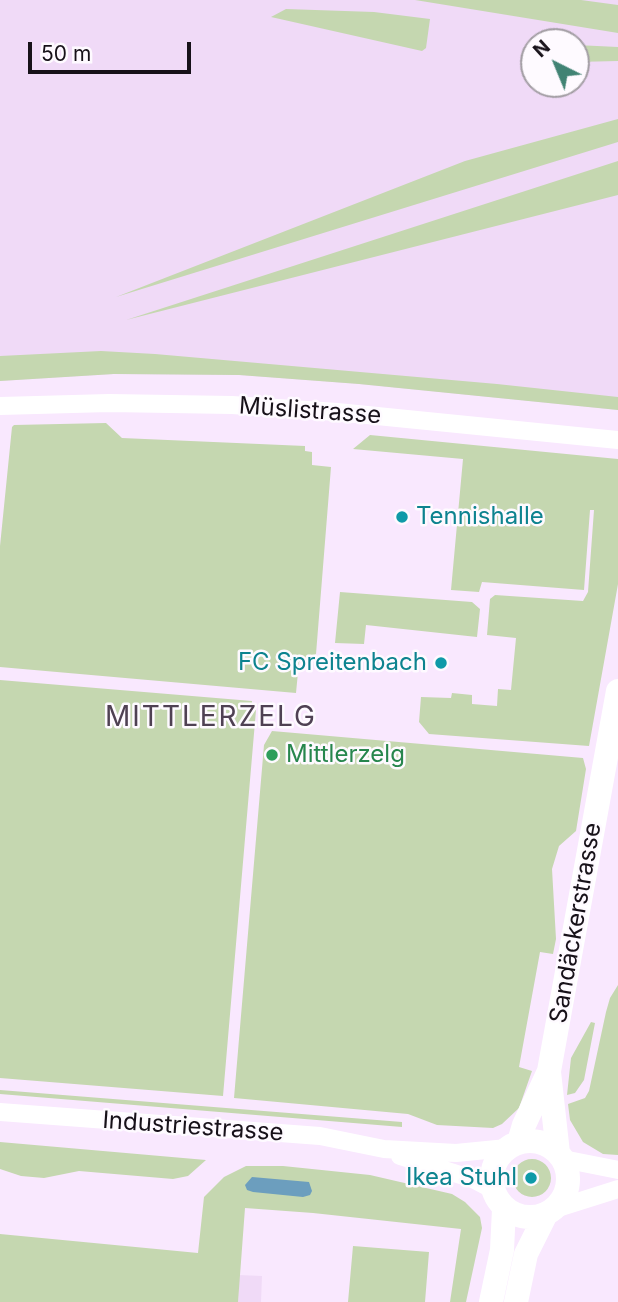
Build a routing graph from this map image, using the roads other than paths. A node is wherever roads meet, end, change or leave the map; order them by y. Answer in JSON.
{"nodes":[{"id":1,"x":0,"y":406,"type":"edge"},
{"id":2,"x":618,"y":440,"type":"edge"},
{"id":3,"x":618,"y":691,"type":"edge"},
{"id":4,"x":549,"y":1072,"type":"junction"},
{"id":5,"x":0,"y":1112,"type":"edge"},
{"id":6,"x":513,"y":1145,"type":"junction"},
{"id":7,"x":384,"y":1149,"type":"junction"},
{"id":8,"x":560,"y":1156,"type":"junction"},
{"id":9,"x":618,"y":1170,"type":"edge"},
{"id":10,"x":618,"y":1189,"type":"edge"},
{"id":11,"x":498,"y":1199,"type":"junction"},
{"id":12,"x":550,"y":1211,"type":"junction"},
{"id":13,"x":491,"y":1302,"type":"edge"},
{"id":14,"x":516,"y":1302,"type":"edge"}],
"edges":[{"from":1,"to":2,"type":"street","name":"Müslistrasse"},
{"from":3,"to":4,"type":"street","name":"Sandäckerstrasse"},
{"from":4,"to":6,"type":"street","name":"Sandäckerstrasse"},
{"from":4,"to":8,"type":"street","name":"Sandäckerstrasse"},
{"from":5,"to":7,"type":"street","name":"Industriestrasse"},
{"from":6,"to":7,"type":"street","name":"Industriestrasse"},
{"from":6,"to":8,"type":"street"},
{"from":6,"to":11,"type":"street"},
{"from":7,"to":11,"type":"street","name":"Industriestrasse"},
{"from":8,"to":9,"type":"street"},
{"from":8,"to":12,"type":"street"},
{"from":10,"to":12,"type":"street"},
{"from":11,"to":12,"type":"street"},
{"from":11,"to":13,"type":"street"},
{"from":12,"to":14,"type":"street"}]}
